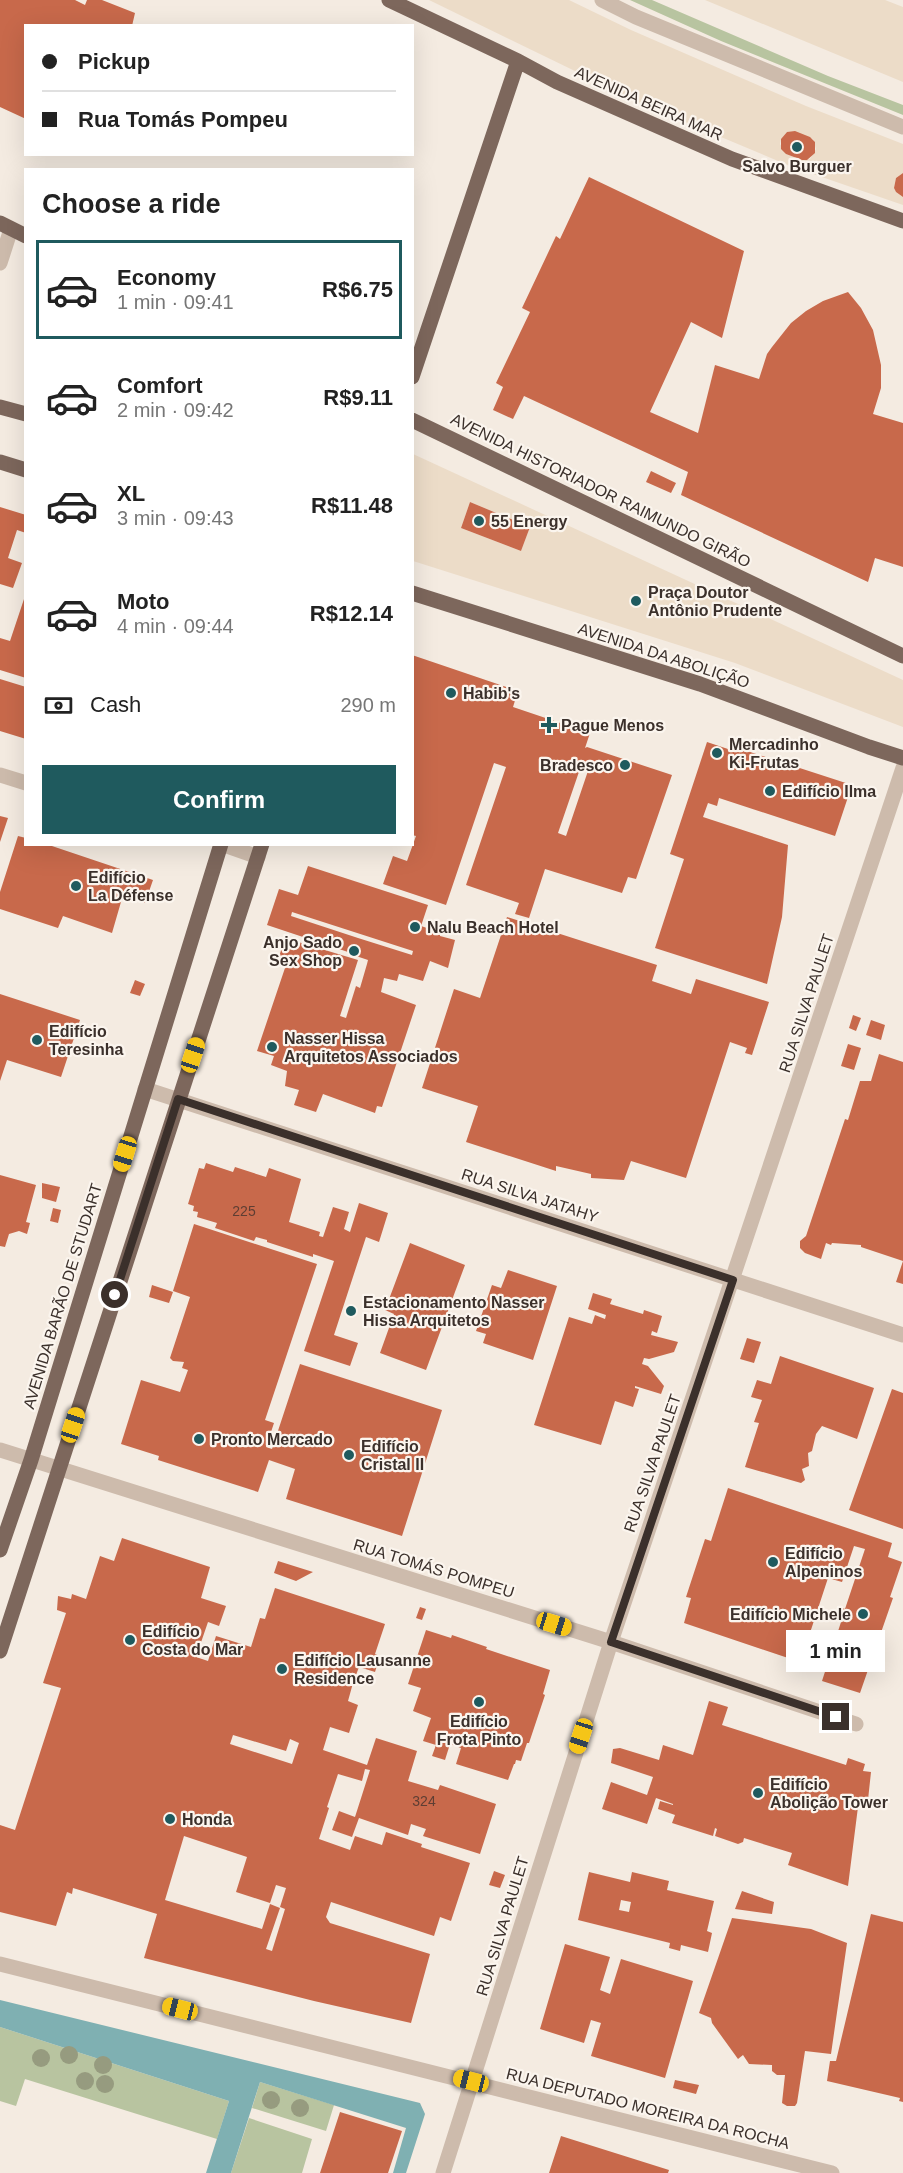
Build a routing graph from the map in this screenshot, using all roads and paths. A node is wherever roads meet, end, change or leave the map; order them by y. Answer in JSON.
{"nodes":[{"id":1,"x":388,"y":0,"type":"edge"},
{"id":2,"x":602,"y":0,"type":"edge"},
{"id":3,"x":518,"y":61,"type":"junction"},
{"id":4,"x":903,"y":127,"type":"edge"},
{"id":5,"x":903,"y":221,"type":"edge"},
{"id":6,"x":6,"y":226,"type":"edge"},
{"id":7,"x":24,"y":235,"type":"edge"},
{"id":8,"x":0,"y":263,"type":"edge"},
{"id":9,"x":414,"y":371,"type":"edge"},
{"id":10,"x":0,"y":407,"type":"edge"},
{"id":11,"x":24,"y":413,"type":"edge"},
{"id":12,"x":414,"y":421,"type":"edge"},
{"id":13,"x":0,"y":462,"type":"edge"},
{"id":14,"x":24,"y":469,"type":"edge"},
{"id":15,"x":414,"y":594,"type":"edge"},
{"id":16,"x":903,"y":656,"type":"edge"},
{"id":17,"x":903,"y":758,"type":"edge"},
{"id":18,"x":903,"y":768,"type":"edge"},
{"id":19,"x":0,"y":775,"type":"edge"},
{"id":20,"x":24,"y":782,"type":"edge"},
{"id":21,"x":220,"y":846,"type":"edge"},
{"id":22,"x":232,"y":846,"type":"edge"},
{"id":23,"x":260,"y":851,"type":"edge"},
{"id":24,"x":145,"y":1089,"type":"junction"},
{"id":25,"x":178,"y":1099,"type":"junction"},
{"id":26,"x":733,"y":1280,"type":"junction"},
{"id":27,"x":903,"y":1335,"type":"edge"},
{"id":28,"x":0,"y":1450,"type":"edge"},
{"id":29,"x":31,"y":1460,"type":"junction"},
{"id":30,"x":59,"y":1469,"type":"junction"},
{"id":31,"x":0,"y":1551,"type":"edge"},
{"id":32,"x":611,"y":1642,"type":"junction"},
{"id":33,"x":0,"y":1651,"type":"edge"},
{"id":34,"x":856,"y":1724,"type":"dead end"},
{"id":35,"x":0,"y":1964,"type":"edge"},
{"id":36,"x":471,"y":2081,"type":"junction"},
{"id":37,"x":443,"y":2173,"type":"edge"},
{"id":38,"x":832,"y":2173,"type":"edge"}],
"edges":[{"from":1,"to":3,"type":"main road","name":"AVENIDA BEIRA MAR"},
{"from":2,"to":4,"type":"street"},
{"from":3,"to":5,"type":"main road","name":"AVENIDA BEIRA MAR"},
{"from":3,"to":9,"type":"main road"},
{"from":6,"to":7,"type":"main road"},
{"from":6,"to":8,"type":"street"},
{"from":10,"to":11,"type":"main road"},
{"from":12,"to":16,"type":"main road","name":"AVENIDA HISTORIADOR RAIMUNDO GIRÃO"},
{"from":13,"to":14,"type":"main road"},
{"from":15,"to":17,"type":"main road","name":"AVENIDA DA ABOLIÇÃO"},
{"from":18,"to":26,"type":"street","name":"RUA SILVA PAULET"},
{"from":19,"to":20,"type":"street"},
{"from":21,"to":24,"type":"main road","name":"AVENIDA BARÃO DE STUDART"},
{"from":22,"to":23,"type":"street"},
{"from":23,"to":25,"type":"main road"},
{"from":24,"to":25,"type":"street","name":"RUA SILVA JATAHY"},
{"from":24,"to":29,"type":"main road","name":"AVENIDA BARÃO DE STUDART"},
{"from":25,"to":26,"type":"street","name":"RUA SILVA JATAHY"},
{"from":25,"to":30,"type":"main road"},
{"from":26,"to":27,"type":"street","name":"RUA SILVA JATAHY"},
{"from":26,"to":32,"type":"street","name":"RUA SILVA PAULET"},
{"from":28,"to":29,"type":"street","name":"RUA TOMÁS POMPEU"},
{"from":29,"to":30,"type":"street","name":"RUA TOMÁS POMPEU"},
{"from":29,"to":31,"type":"main road","name":"AVENIDA BARÃO DE STUDART"},
{"from":30,"to":32,"type":"street","name":"RUA TOMÁS POMPEU"},
{"from":30,"to":33,"type":"main road"},
{"from":32,"to":34,"type":"street","name":"RUA TOMÁS POMPEU"},
{"from":32,"to":36,"type":"street","name":"RUA SILVA PAULET"},
{"from":35,"to":36,"type":"street","name":"RUA DEPUTADO MOREIRA DA ROCHA"},
{"from":36,"to":37,"type":"street","name":"RUA SILVA PAULET"},
{"from":36,"to":38,"type":"street","name":"RUA DEPUTADO MOREIRA DA ROCHA"}]}
